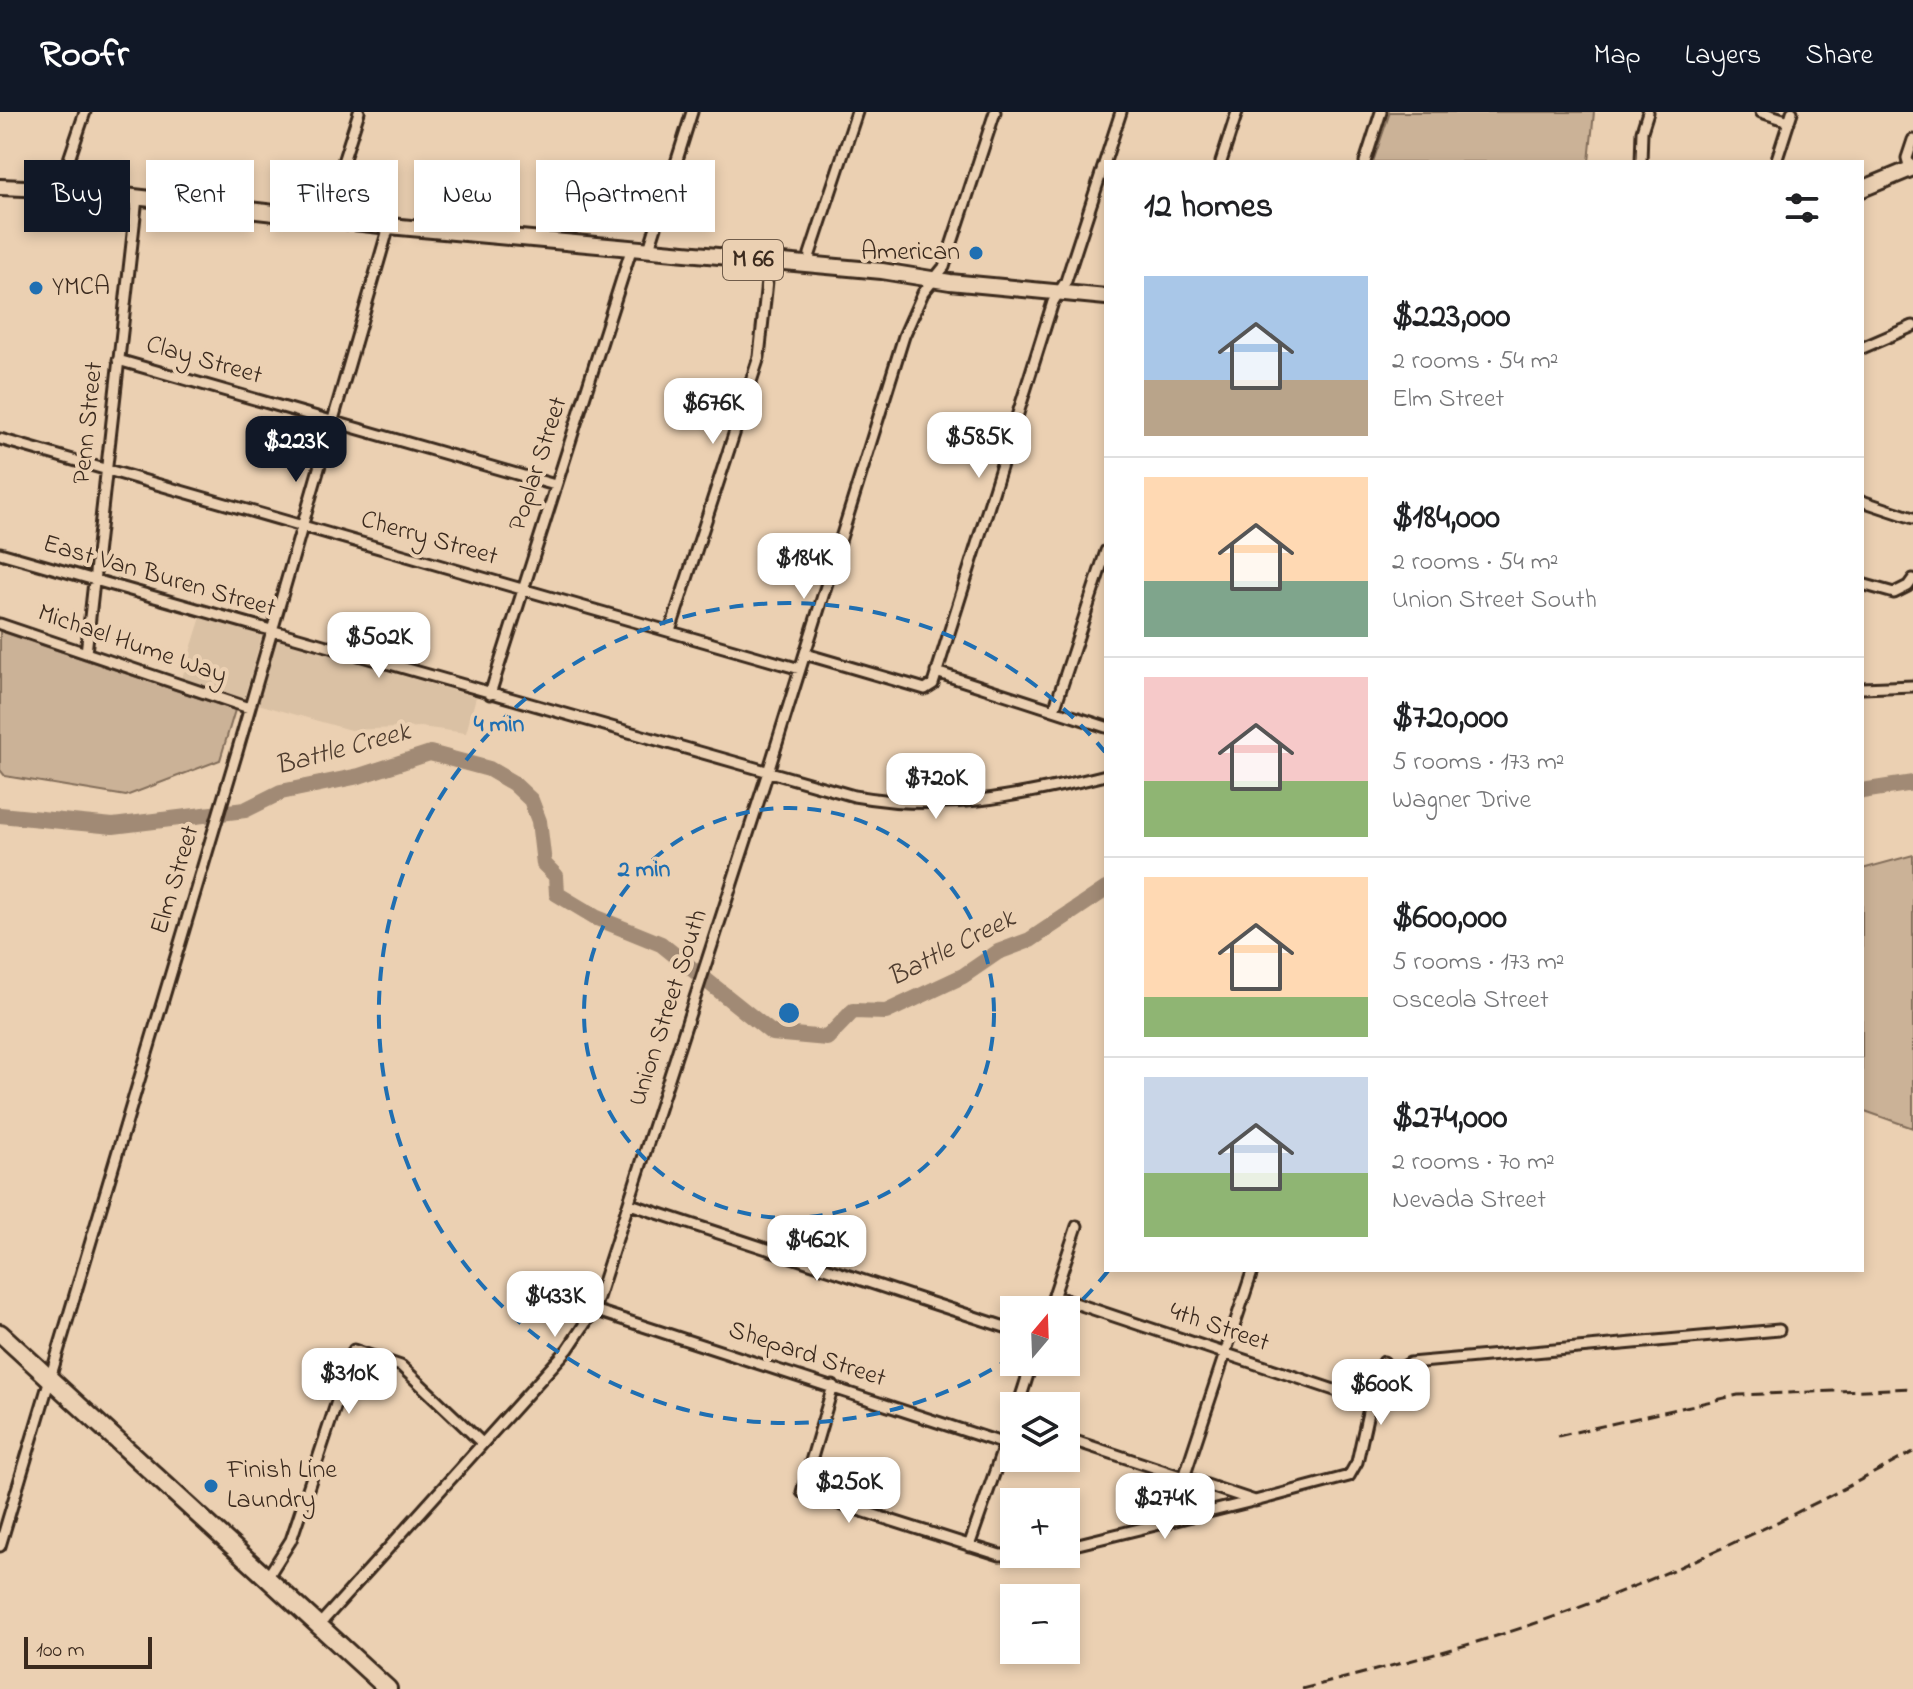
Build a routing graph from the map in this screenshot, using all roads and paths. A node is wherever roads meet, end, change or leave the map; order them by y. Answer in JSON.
{"nodes":[{"id":1,"x":85,"y":112,"type":"edge"},
{"id":2,"x":359,"y":112,"type":"edge"},
{"id":3,"x":692,"y":112,"type":"edge"},
{"id":4,"x":857,"y":112,"type":"edge"},
{"id":5,"x":995,"y":112,"type":"edge"},
{"id":6,"x":1121,"y":112,"type":"edge"},
{"id":7,"x":1237,"y":112,"type":"edge"},
{"id":8,"x":1381,"y":112,"type":"edge"},
{"id":9,"x":1648,"y":112,"type":"edge"},
{"id":10,"x":1761,"y":112,"type":"edge"},
{"id":11,"x":1790,"y":117,"type":"edge"},
{"id":12,"x":1913,"y":140,"type":"edge"},
{"id":13,"x":69,"y":160,"type":"edge"},
{"id":14,"x":344,"y":160,"type":"edge"},
{"id":15,"x":1105,"y":160,"type":"edge"},
{"id":16,"x":1222,"y":160,"type":"edge"},
{"id":17,"x":1366,"y":160,"type":"edge"},
{"id":18,"x":1641,"y":160,"type":"edge"},
{"id":19,"x":1777,"y":160,"type":"edge"},
{"id":20,"x":1104,"y":162,"type":"edge"},
{"id":21,"x":1912,"y":169,"type":"edge"},
{"id":22,"x":1,"y":185,"type":"edge"},
{"id":23,"x":24,"y":187,"type":"edge"},
{"id":24,"x":1864,"y":188,"type":"edge"},
{"id":25,"x":130,"y":197,"type":"edge"},
{"id":26,"x":137,"y":198,"type":"junction"},
{"id":27,"x":270,"y":212,"type":"edge"},
{"id":28,"x":398,"y":227,"type":"edge"},
{"id":29,"x":387,"y":232,"type":"edge"},
{"id":30,"x":632,"y":247,"type":"junction"},
{"id":31,"x":649,"y":249,"type":"junction"},
{"id":32,"x":769,"y":262,"type":"junction"},
{"id":33,"x":809,"y":266,"type":"junction"},
{"id":34,"x":935,"y":280,"type":"junction"},
{"id":35,"x":1060,"y":292,"type":"junction"},
{"id":36,"x":1104,"y":297,"type":"edge"},
{"id":37,"x":1913,"y":326,"type":"edge"},
{"id":38,"x":1864,"y":347,"type":"edge"},
{"id":39,"x":118,"y":360,"type":"junction"},
{"id":40,"x":331,"y":420,"type":"junction"},
{"id":41,"x":0,"y":439,"type":"edge"},
{"id":42,"x":106,"y":470,"type":"junction"},
{"id":43,"x":555,"y":485,"type":"junction"},
{"id":44,"x":1864,"y":502,"type":"edge"},
{"id":45,"x":1913,"y":518,"type":"edge"},
{"id":46,"x":302,"y":525,"type":"junction"},
{"id":47,"x":0,"y":553,"type":"edge"},
{"id":48,"x":1104,"y":557,"type":"edge"},
{"id":49,"x":1913,"y":579,"type":"edge"},
{"id":50,"x":94,"y":580,"type":"junction"},
{"id":51,"x":1864,"y":585,"type":"edge"},
{"id":52,"x":523,"y":589,"type":"junction"},
{"id":53,"x":0,"y":624,"type":"edge"},
{"id":54,"x":670,"y":631,"type":"junction"},
{"id":55,"x":271,"y":632,"type":"junction"},
{"id":56,"x":86,"y":653,"type":"junction"},
{"id":57,"x":805,"y":654,"type":"junction"},
{"id":58,"x":800,"y":669,"type":"junction"},
{"id":59,"x":936,"y":672,"type":"junction"},
{"id":60,"x":1913,"y":686,"type":"edge"},
{"id":61,"x":1864,"y":688,"type":"edge"},
{"id":62,"x":490,"y":694,"type":"junction"},
{"id":63,"x":249,"y":708,"type":"junction"},
{"id":64,"x":1054,"y":710,"type":"junction"},
{"id":65,"x":1104,"y":726,"type":"edge"},
{"id":66,"x":768,"y":772,"type":"junction"},
{"id":67,"x":1104,"y":775,"type":"edge"},
{"id":68,"x":630,"y":1204,"type":"junction"},
{"id":69,"x":1077,"y":1226,"type":"dead end"},
{"id":70,"x":1252,"y":1272,"type":"edge"},
{"id":71,"x":1054,"y":1296,"type":"edge"},
{"id":72,"x":1080,"y":1305,"type":"edge"},
{"id":73,"x":594,"y":1310,"type":"junction"},
{"id":74,"x":1000,"y":1325,"type":"edge"},
{"id":75,"x":1779,"y":1330,"type":"dead end"},
{"id":76,"x":0,"y":1333,"type":"edge"},
{"id":77,"x":1224,"y":1354,"type":"junction"},
{"id":78,"x":1384,"y":1362,"type":"dead end"},
{"id":79,"x":51,"y":1379,"type":"junction"},
{"id":80,"x":833,"y":1386,"type":"junction"},
{"id":81,"x":1370,"y":1402,"type":"junction"},
{"id":82,"x":1000,"y":1442,"type":"edge"},
{"id":83,"x":482,"y":1443,"type":"junction"},
{"id":84,"x":1080,"y":1443,"type":"edge"},
{"id":85,"x":1000,"y":1458,"type":"edge"},
{"id":86,"x":1184,"y":1478,"type":"junction"},
{"id":87,"x":1255,"y":1501,"type":"junction"},
{"id":88,"x":0,"y":1507,"type":"edge"},
{"id":89,"x":10,"y":1515,"type":"junction"},
{"id":90,"x":1169,"y":1523,"type":"junction"},
{"id":91,"x":1080,"y":1544,"type":"edge"},
{"id":92,"x":0,"y":1546,"type":"edge"},
{"id":93,"x":969,"y":1546,"type":"junction"},
{"id":94,"x":1000,"y":1555,"type":"edge"},
{"id":95,"x":267,"y":1578,"type":"junction"},
{"id":96,"x":319,"y":1625,"type":"junction"},
{"id":97,"x":388,"y":1689,"type":"edge"}],
"edges":[{"from":1,"to":13,"type":"street"},
{"from":2,"to":14,"type":"street"},
{"from":3,"to":31,"type":"street"},
{"from":4,"to":33,"type":"street"},
{"from":5,"to":34,"type":"street","name":"Union Street South"},
{"from":6,"to":15,"type":"street"},
{"from":7,"to":16,"type":"street"},
{"from":8,"to":17,"type":"street"},
{"from":9,"to":18,"type":"street"},
{"from":10,"to":11,"type":"street"},
{"from":11,"to":19,"type":"street"},
{"from":12,"to":21,"type":"street"},
{"from":20,"to":35,"type":"street"},
{"from":21,"to":24,"type":"main road"},
{"from":22,"to":23,"type":"main road","number":"M 66"},
{"from":25,"to":26,"type":"main road","number":"M 66"},
{"from":26,"to":27,"type":"main road","number":"M 66"},
{"from":26,"to":39,"type":"street","name":"Penn Street"},
{"from":28,"to":30,"type":"main road","number":"M 66"},
{"from":29,"to":40,"type":"street","name":"Elm Street"},
{"from":30,"to":31,"type":"main road","number":"M 66"},
{"from":30,"to":43,"type":"street","name":"Poplar Street"},
{"from":31,"to":32,"type":"main road","number":"M 66"},
{"from":32,"to":33,"type":"main road","number":"M 66"},
{"from":32,"to":54,"type":"street"},
{"from":33,"to":34,"type":"main road","number":"M 66"},
{"from":34,"to":35,"type":"main road","number":"M 66"},
{"from":34,"to":57,"type":"street","name":"Union Street South"},
{"from":35,"to":36,"type":"main road","number":"M 66"},
{"from":35,"to":59,"type":"street"},
{"from":37,"to":38,"type":"street"},
{"from":39,"to":40,"type":"street","name":"Clay Street"},
{"from":39,"to":42,"type":"street","name":"Penn Street"},
{"from":40,"to":43,"type":"street","name":"Clay Street"},
{"from":40,"to":46,"type":"street","name":"Elm Street"},
{"from":41,"to":42,"type":"street","name":"Cherry Street"},
{"from":42,"to":46,"type":"street","name":"Cherry Street"},
{"from":42,"to":50,"type":"street","name":"Penn Street"},
{"from":43,"to":52,"type":"street","name":"Poplar Street"},
{"from":44,"to":45,"type":"street"},
{"from":46,"to":52,"type":"street","name":"Cherry Street"},
{"from":46,"to":55,"type":"street","name":"Elm Street"},
{"from":47,"to":50,"type":"street","name":"East Van Buren Street"},
{"from":48,"to":64,"type":"street"},
{"from":49,"to":51,"type":"street"},
{"from":50,"to":55,"type":"street","name":"East Van Buren Street"},
{"from":50,"to":56,"type":"street","name":"Penn Street"},
{"from":52,"to":54,"type":"street","name":"Cherry Street"},
{"from":52,"to":62,"type":"street","name":"Poplar Street"},
{"from":53,"to":56,"type":"street","name":"Michael Hume Way"},
{"from":54,"to":58,"type":"street","name":"Cherry Street"},
{"from":55,"to":62,"type":"street","name":"East Van Buren Street"},
{"from":55,"to":63,"type":"street","name":"Elm Street"},
{"from":56,"to":63,"type":"street","name":"Michael Hume Way"},
{"from":57,"to":58,"type":"street","name":"Union Street South"},
{"from":57,"to":59,"type":"street"},
{"from":58,"to":66,"type":"street","name":"Union Street South"},
{"from":59,"to":64,"type":"street"},
{"from":60,"to":61,"type":"street"},
{"from":62,"to":66,"type":"street","name":"East Van Buren Street"},
{"from":63,"to":79,"type":"street","name":"Elm Street"},
{"from":64,"to":65,"type":"street"},
{"from":66,"to":67,"type":"street","name":"East Van Buren Street"},
{"from":66,"to":68,"type":"street","name":"Union Street South"},
{"from":68,"to":73,"type":"street","name":"Union Street South"},
{"from":68,"to":74,"type":"street"},
{"from":69,"to":71,"type":"street"},
{"from":70,"to":77,"type":"street"},
{"from":72,"to":77,"type":"street","name":"4th Street"},
{"from":73,"to":80,"type":"street","name":"Shepard Street"},
{"from":73,"to":83,"type":"street","name":"Union Street South"},
{"from":75,"to":81,"type":"street"},
{"from":76,"to":79,"type":"highway"},
{"from":77,"to":81,"type":"street","name":"4th Street"},
{"from":77,"to":86,"type":"street"},
{"from":78,"to":81,"type":"street"},
{"from":79,"to":89,"type":"street","name":"Elm Street"},
{"from":79,"to":95,"type":"highway"},
{"from":80,"to":82,"type":"street","name":"Shepard Street"},
{"from":80,"to":93,"type":"street"},
{"from":81,"to":87,"type":"street"},
{"from":83,"to":95,"type":"street"},
{"from":83,"to":96,"type":"street","name":"Union Street South"},
{"from":84,"to":86,"type":"street"},
{"from":85,"to":93,"type":"street"},
{"from":86,"to":87,"type":"street"},
{"from":86,"to":90,"type":"street"},
{"from":87,"to":90,"type":"street"},
{"from":88,"to":89,"type":"street"},
{"from":89,"to":92,"type":"street","name":"Elm Street"},
{"from":90,"to":91,"type":"street"},
{"from":93,"to":94,"type":"street"},
{"from":95,"to":96,"type":"highway"},
{"from":96,"to":97,"type":"highway"}]}
